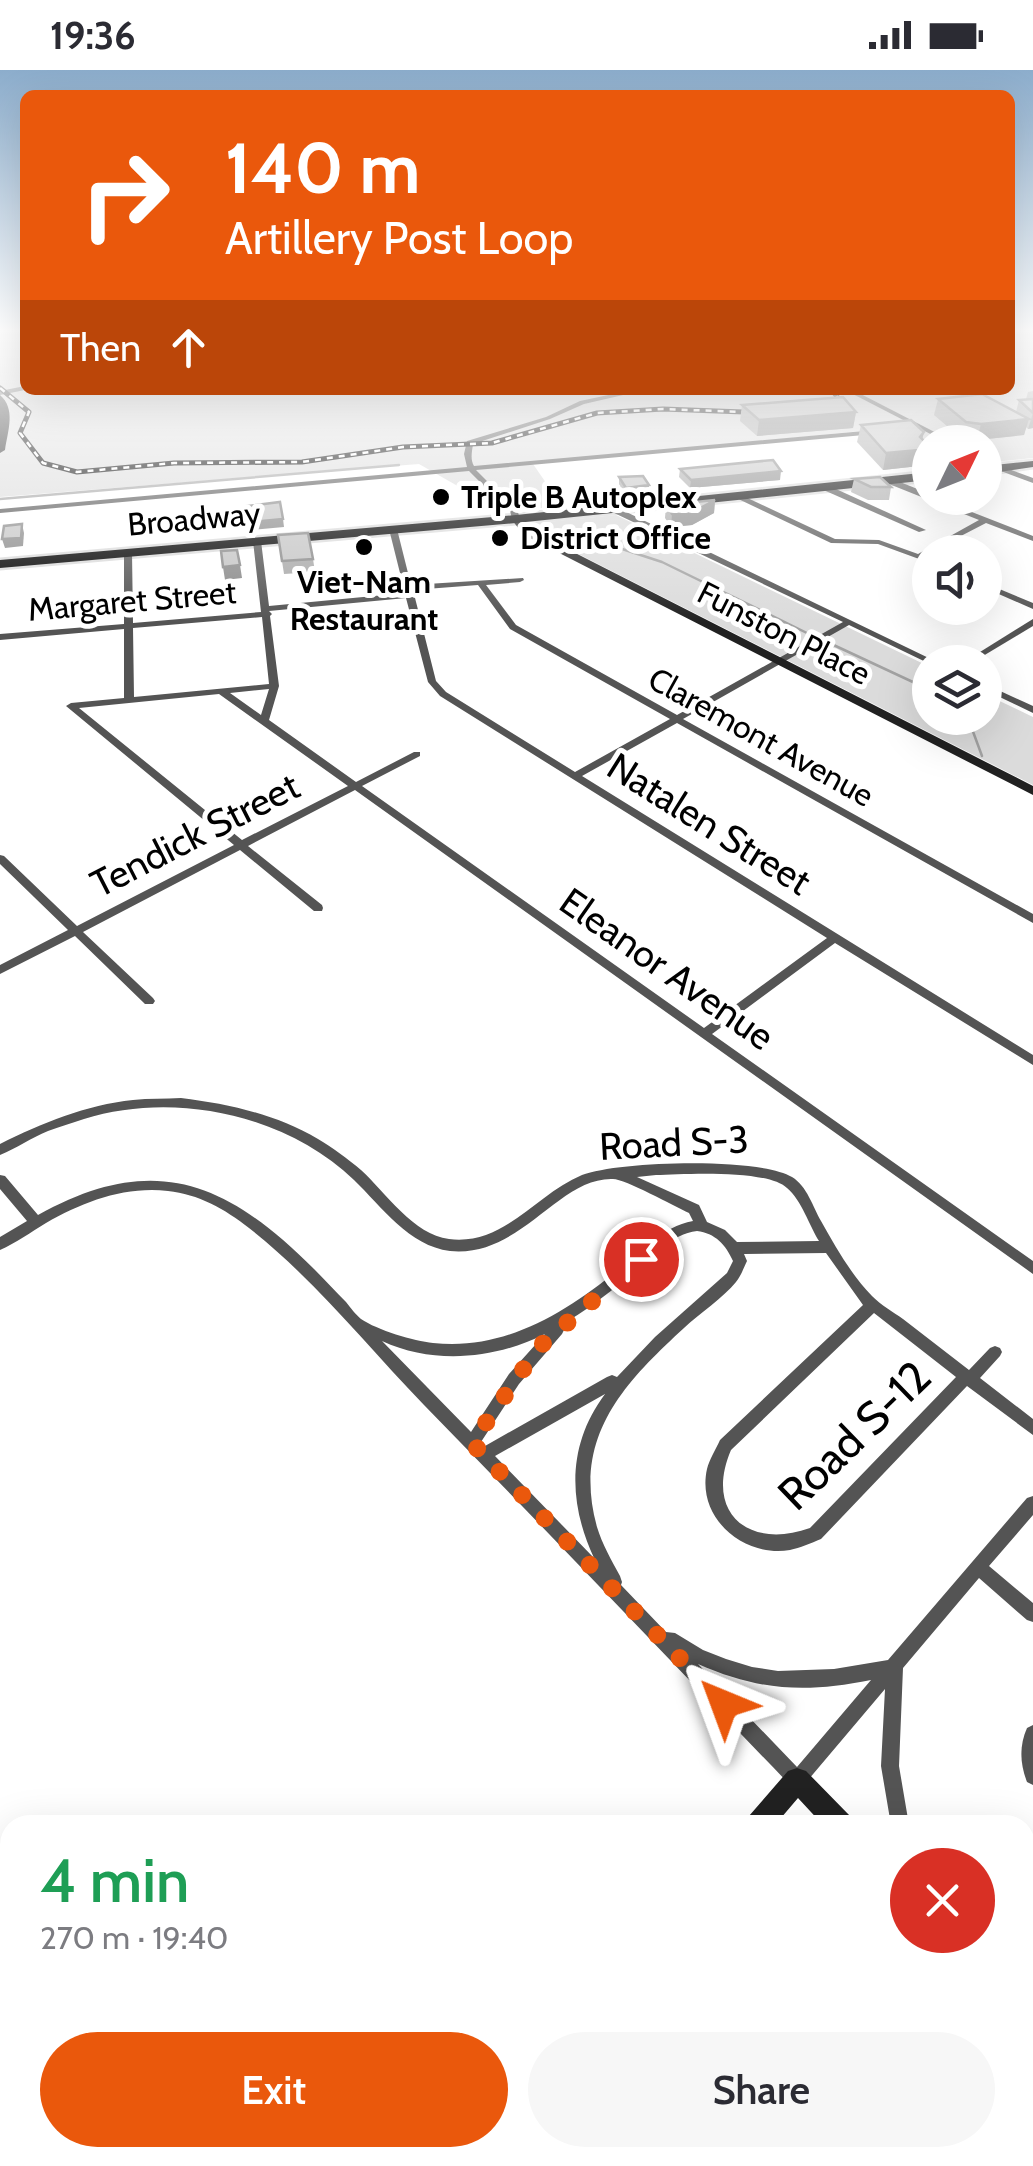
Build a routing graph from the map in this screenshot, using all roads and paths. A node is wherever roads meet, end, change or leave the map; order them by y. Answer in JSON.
{"nodes":[{"id":1,"x":513,"y":428,"type":"edge"},
{"id":2,"x":912,"y":428,"type":"edge"},
{"id":3,"x":905,"y":429,"type":"edge"},
{"id":4,"x":887,"y":431,"type":"edge"},
{"id":5,"x":1033,"y":464,"type":"edge"},
{"id":6,"x":1002,"y":468,"type":"edge"},
{"id":7,"x":1002,"y":469,"type":"edge"},
{"id":8,"x":474,"y":471,"type":"junction"},
{"id":9,"x":912,"y":478,"type":"edge"},
{"id":10,"x":887,"y":480,"type":"junction"},
{"id":11,"x":1033,"y":481,"type":"edge"},
{"id":12,"x":822,"y":486,"type":"junction"},
{"id":13,"x":912,"y":490,"type":"edge"},
{"id":14,"x":736,"y":496,"type":"junction"},
{"id":15,"x":612,"y":509,"type":"junction"},
{"id":16,"x":0,"y":511,"type":"edge"},
{"id":17,"x":973,"y":515,"type":"edge"},
{"id":18,"x":516,"y":518,"type":"junction"},
{"id":19,"x":985,"y":520,"type":"junction"},
{"id":20,"x":393,"y":530,"type":"junction"},
{"id":21,"x":922,"y":530,"type":"dead end"},
{"id":22,"x":958,"y":535,"type":"edge"},
{"id":23,"x":1033,"y":539,"type":"edge"},
{"id":24,"x":257,"y":541,"type":"junction"},
{"id":25,"x":128,"y":553,"type":"junction"},
{"id":26,"x":912,"y":553,"type":"edge"},
{"id":27,"x":0,"y":564,"type":"edge"},
{"id":28,"x":520,"y":580,"type":"dead end"},
{"id":29,"x":480,"y":582,"type":"junction"},
{"id":30,"x":410,"y":592,"type":"junction"},
{"id":31,"x":1002,"y":592,"type":"edge"},
{"id":32,"x":1033,"y":606,"type":"edge"},
{"id":33,"x":268,"y":612,"type":"junction"},
{"id":34,"x":849,"y":622,"type":"junction"},
{"id":35,"x":1033,"y":622,"type":"edge"},
{"id":36,"x":125,"y":626,"type":"junction"},
{"id":37,"x":0,"y":637,"type":"edge"},
{"id":38,"x":996,"y":645,"type":"edge"},
{"id":39,"x":912,"y":652,"type":"edge"},
{"id":40,"x":780,"y":661,"type":"junction"},
{"id":41,"x":274,"y":686,"type":"junction"},
{"id":42,"x":221,"y":691,"type":"junction"},
{"id":43,"x":1002,"y":695,"type":"edge"},
{"id":44,"x":129,"y":700,"type":"junction"},
{"id":45,"x":1033,"y":710,"type":"edge"},
{"id":46,"x":677,"y":718,"type":"junction"},
{"id":47,"x":264,"y":721,"type":"junction"},
{"id":48,"x":418,"y":754,"type":"dead end"},
{"id":49,"x":575,"y":776,"type":"junction"},
{"id":50,"x":356,"y":786,"type":"junction"},
{"id":51,"x":1033,"y":791,"type":"edge"},
{"id":52,"x":240,"y":846,"type":"junction"},
{"id":53,"x":0,"y":858,"type":"edge"},
{"id":54,"x":318,"y":908,"type":"dead end"},
{"id":55,"x":1033,"y":918,"type":"edge"},
{"id":56,"x":76,"y":931,"type":"junction"},
{"id":57,"x":834,"y":938,"type":"junction"},
{"id":58,"x":0,"y":970,"type":"edge"},
{"id":59,"x":149,"y":1001,"type":"dead end"},
{"id":60,"x":705,"y":1033,"type":"junction"},
{"id":61,"x":1033,"y":1062,"type":"edge"},
{"id":62,"x":0,"y":1150,"type":"edge"},
{"id":63,"x":620,"y":1176,"type":"junction"},
{"id":64,"x":0,"y":1180,"type":"edge"},
{"id":65,"x":36,"y":1222,"type":"junction"},
{"id":66,"x":702,"y":1226,"type":"junction"},
{"id":67,"x":0,"y":1244,"type":"edge"},
{"id":68,"x":829,"y":1247,"type":"junction"},
{"id":69,"x":736,"y":1248,"type":"junction"},
{"id":70,"x":1033,"y":1268,"type":"edge"},
{"id":71,"x":873,"y":1305,"type":"junction"},
{"id":72,"x":574,"y":1314,"type":"junction"},
{"id":73,"x":350,"y":1318,"type":"junction"},
{"id":74,"x":995,"y":1352,"type":"dead end"},
{"id":75,"x":623,"y":1376,"type":"junction"},
{"id":76,"x":968,"y":1377,"type":"junction"},
{"id":77,"x":1033,"y":1428,"type":"edge"},
{"id":78,"x":478,"y":1449,"type":"junction"},
{"id":79,"x":1033,"y":1504,"type":"edge"},
{"id":80,"x":978,"y":1567,"type":"junction"},
{"id":81,"x":625,"y":1601,"type":"junction"},
{"id":82,"x":1033,"y":1614,"type":"edge"},
{"id":83,"x":650,"y":1627,"type":"junction"},
{"id":84,"x":894,"y":1667,"type":"junction"},
{"id":85,"x":1033,"y":1734,"type":"edge"},
{"id":86,"x":1033,"y":1776,"type":"edge"},
{"id":87,"x":797,"y":1780,"type":"junction"},
{"id":88,"x":767,"y":1815,"type":"edge"},
{"id":89,"x":831,"y":1815,"type":"edge"},
{"id":90,"x":898,"y":1815,"type":"edge"}],
"edges":[{"from":1,"to":8,"type":"street"},
{"from":2,"to":3,"type":"street"},
{"from":4,"to":8,"type":"street"},
{"from":5,"to":6,"type":"main road"},
{"from":7,"to":11,"type":"street"},
{"from":8,"to":16,"type":"street"},
{"from":8,"to":18,"type":"street"},
{"from":9,"to":10,"type":"main road","name":"Broadway"},
{"from":10,"to":12,"type":"main road","name":"Broadway"},
{"from":10,"to":13,"type":"street"},
{"from":12,"to":14,"type":"main road","name":"Broadway"},
{"from":12,"to":21,"type":"street"},
{"from":14,"to":15,"type":"main road","name":"Broadway"},
{"from":14,"to":26,"type":"street"},
{"from":15,"to":18,"type":"main road","name":"Broadway"},
{"from":15,"to":34,"type":"street"},
{"from":17,"to":19,"type":"street"},
{"from":18,"to":20,"type":"main road","name":"Broadway"},
{"from":18,"to":40,"type":"street","name":"Funston Place"},
{"from":19,"to":22,"type":"street"},
{"from":19,"to":23,"type":"street"},
{"from":20,"to":24,"type":"main road","name":"Broadway"},
{"from":20,"to":30,"type":"street","name":"Natalen Street"},
{"from":24,"to":25,"type":"main road","name":"Broadway"},
{"from":24,"to":33,"type":"street"},
{"from":25,"to":27,"type":"main road","name":"Broadway"},
{"from":25,"to":36,"type":"street"},
{"from":28,"to":29,"type":"street","name":"Margaret Street"},
{"from":29,"to":30,"type":"street","name":"Margaret Street"},
{"from":29,"to":46,"type":"street","name":"Claremont Avenue"},
{"from":30,"to":33,"type":"street","name":"Margaret Street"},
{"from":30,"to":49,"type":"street","name":"Natalen Street"},
{"from":31,"to":32,"type":"street"},
{"from":33,"to":36,"type":"street","name":"Margaret Street"},
{"from":33,"to":41,"type":"street"},
{"from":34,"to":39,"type":"street"},
{"from":34,"to":40,"type":"street"},
{"from":35,"to":38,"type":"street"},
{"from":36,"to":37,"type":"street","name":"Margaret Street"},
{"from":36,"to":44,"type":"street"},
{"from":40,"to":46,"type":"street"},
{"from":40,"to":51,"type":"street","name":"Funston Place"},
{"from":41,"to":42,"type":"street"},
{"from":41,"to":47,"type":"street"},
{"from":42,"to":44,"type":"street"},
{"from":42,"to":47,"type":"street","name":"Eleanor Avenue"},
{"from":43,"to":45,"type":"street"},
{"from":44,"to":52,"type":"street"},
{"from":46,"to":49,"type":"street"},
{"from":46,"to":55,"type":"street","name":"Claremont Avenue"},
{"from":47,"to":50,"type":"street","name":"Eleanor Avenue"},
{"from":48,"to":50,"type":"street","name":"Tendick Street"},
{"from":49,"to":57,"type":"street","name":"Natalen Street"},
{"from":50,"to":52,"type":"street","name":"Tendick Street"},
{"from":50,"to":60,"type":"street","name":"Eleanor Avenue"},
{"from":52,"to":54,"type":"street"},
{"from":52,"to":56,"type":"street","name":"Tendick Street"},
{"from":53,"to":56,"type":"street"},
{"from":56,"to":58,"type":"street","name":"Tendick Street"},
{"from":56,"to":59,"type":"street"},
{"from":57,"to":60,"type":"street"},
{"from":57,"to":61,"type":"street","name":"Natalen Street"},
{"from":60,"to":70,"type":"street","name":"Eleanor Avenue"},
{"from":62,"to":63,"type":"street","name":"Road S-3"},
{"from":63,"to":66,"type":"street"},
{"from":63,"to":68,"type":"street","name":"Road S-3"},
{"from":64,"to":65,"type":"street"},
{"from":65,"to":67,"type":"street"},
{"from":65,"to":73,"type":"street"},
{"from":66,"to":69,"type":"street"},
{"from":66,"to":72,"type":"street"},
{"from":68,"to":69,"type":"street"},
{"from":68,"to":71,"type":"street","name":"Road S-3"},
{"from":69,"to":75,"type":"street"},
{"from":71,"to":76,"type":"street","name":"Road S-3"},
{"from":71,"to":76,"type":"street","name":"Road S-12"},
{"from":72,"to":73,"type":"street"},
{"from":72,"to":78,"type":"street"},
{"from":73,"to":78,"type":"street"},
{"from":74,"to":76,"type":"street"},
{"from":75,"to":78,"type":"street"},
{"from":75,"to":81,"type":"street"},
{"from":76,"to":77,"type":"street","name":"Road S-3"},
{"from":78,"to":81,"type":"street"},
{"from":79,"to":80,"type":"street"},
{"from":80,"to":82,"type":"street"},
{"from":80,"to":84,"type":"street"},
{"from":81,"to":83,"type":"street"},
{"from":83,"to":84,"type":"street"},
{"from":83,"to":87,"type":"street"},
{"from":84,"to":87,"type":"street"},
{"from":84,"to":90,"type":"street"},
{"from":85,"to":86,"type":"street"},
{"from":87,"to":88,"type":"street"},
{"from":87,"to":89,"type":"street"}]}
